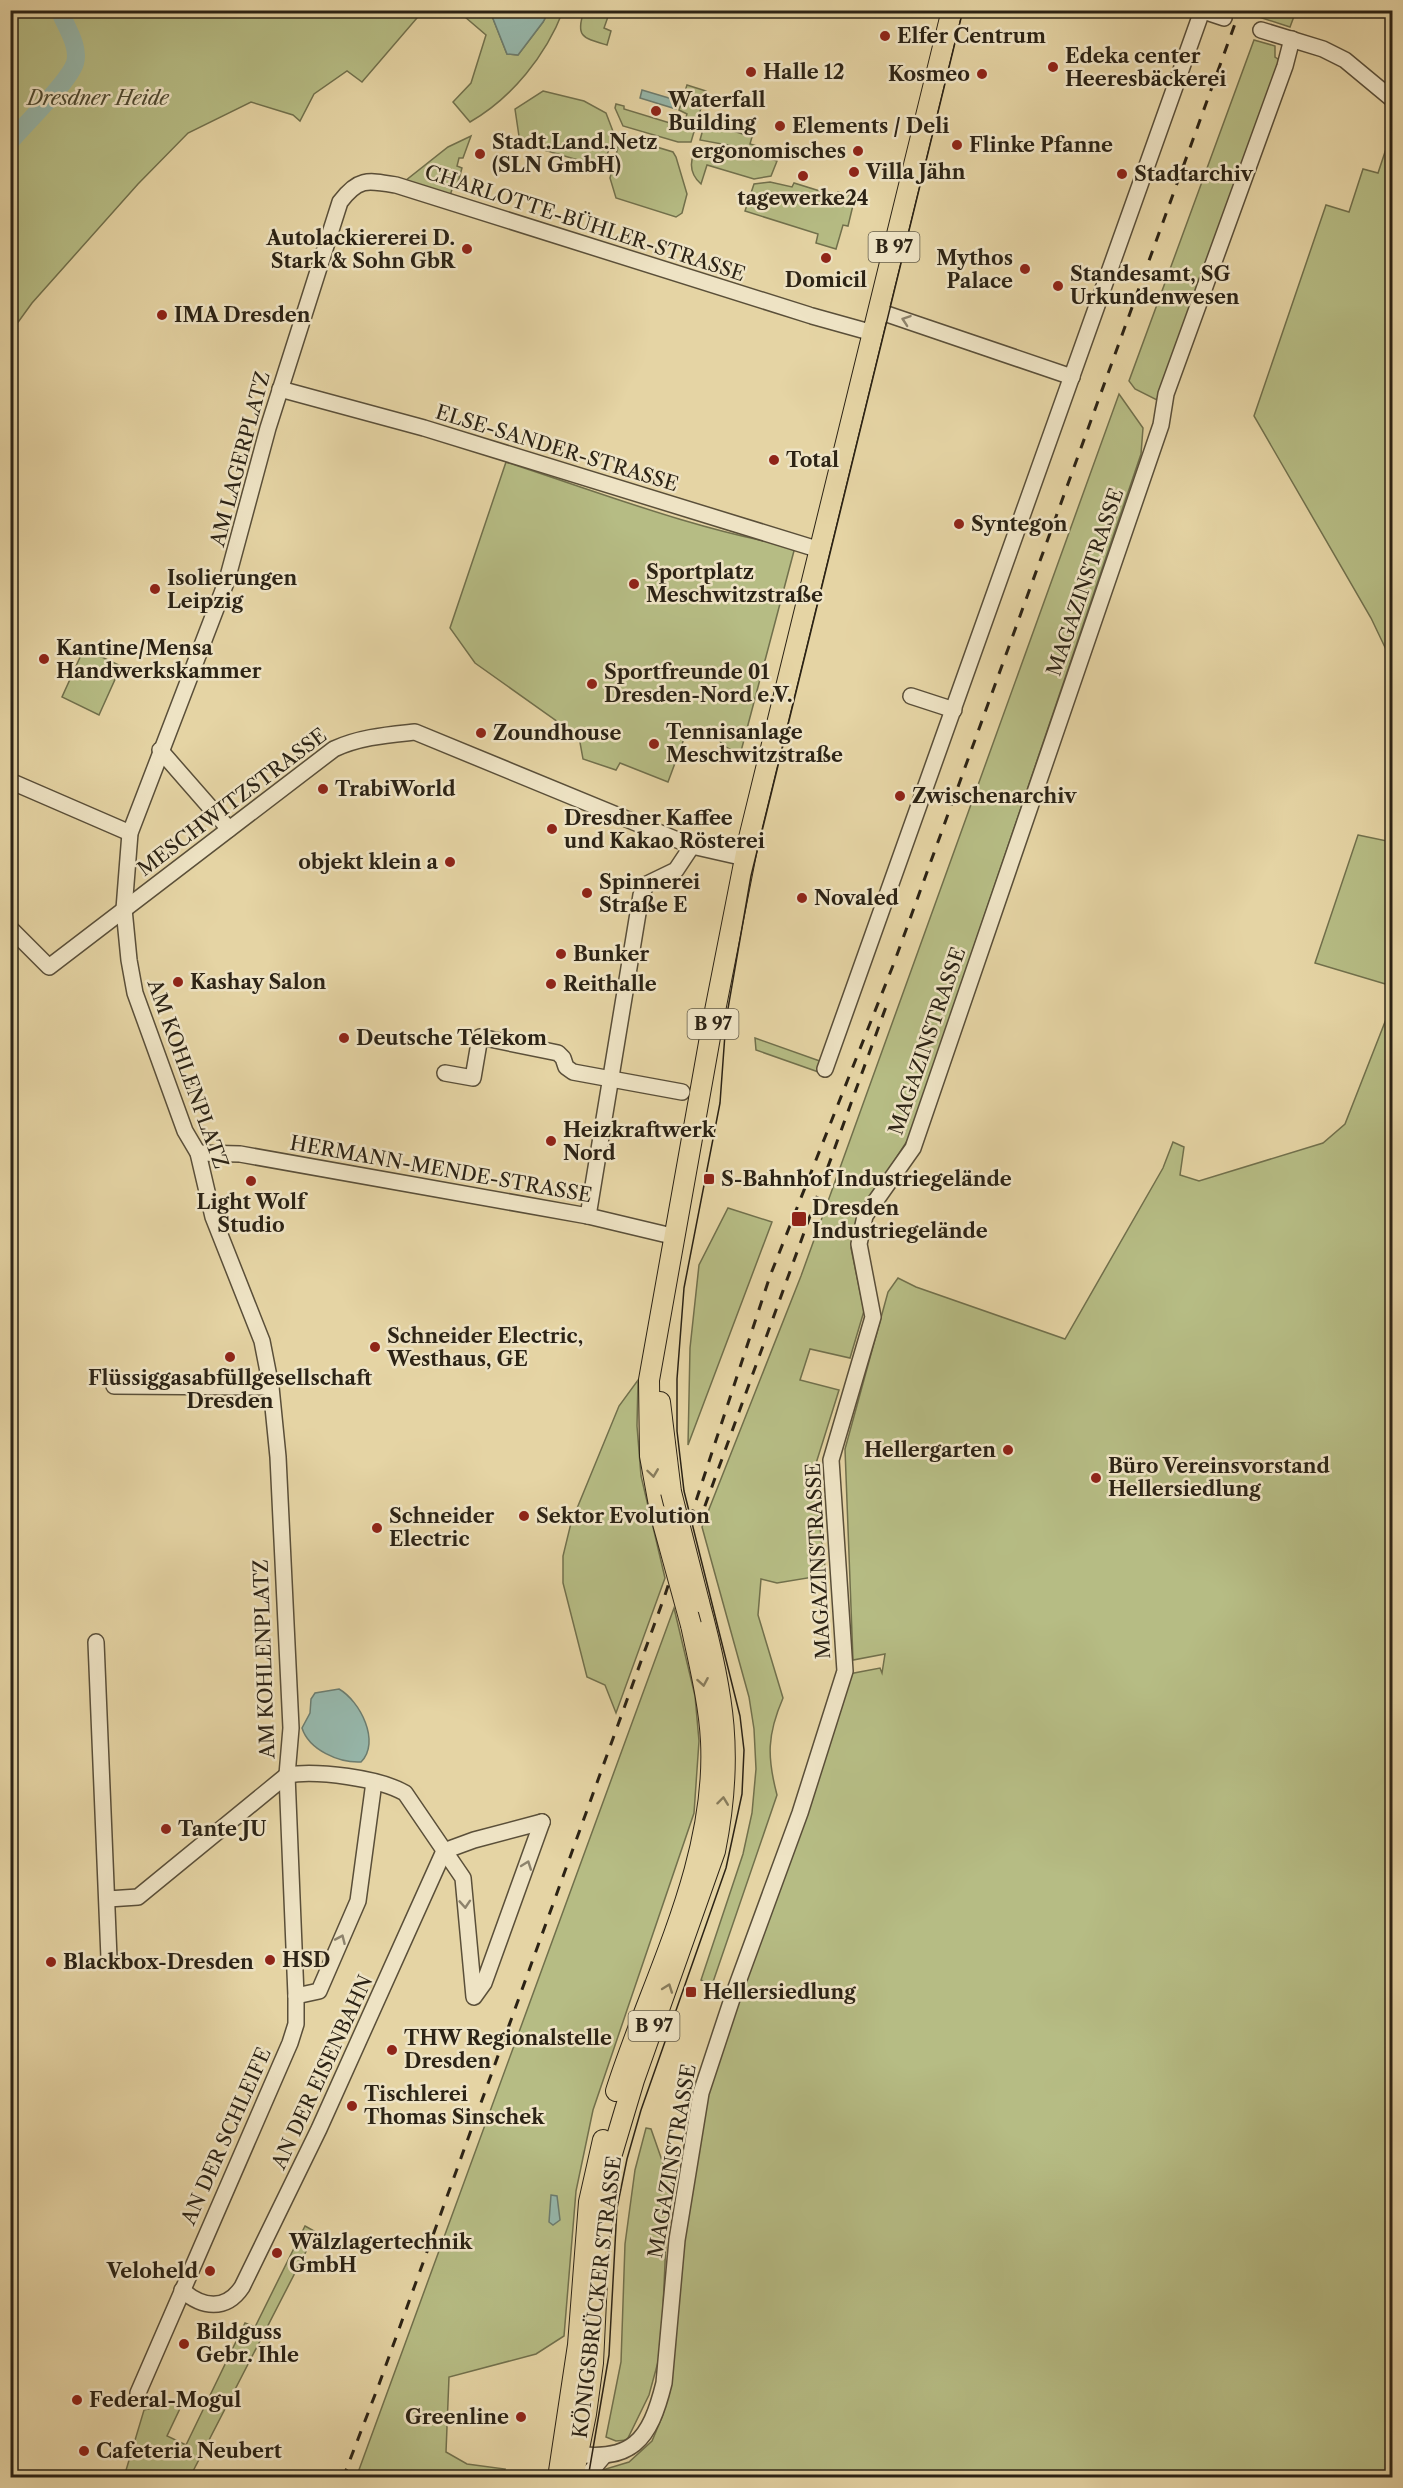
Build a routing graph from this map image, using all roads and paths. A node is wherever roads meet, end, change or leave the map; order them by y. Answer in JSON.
{"nodes":[{"id":1,"x":952,"y":10,"type":"edge"},
{"id":2,"x":1201,"y":11,"type":"edge"},
{"id":3,"x":1224,"y":18,"type":"dead end"},
{"id":4,"x":1261,"y":30,"type":"dead end"},
{"id":5,"x":1292,"y":39,"type":"junction"},
{"id":6,"x":1392,"y":99,"type":"edge"},
{"id":7,"x":360,"y":182,"type":"joint"},
{"id":8,"x":878,"y":310,"type":"junction"},
{"id":9,"x":873,"y":333,"type":"junction"},
{"id":10,"x":1072,"y":377,"type":"junction"},
{"id":11,"x":280,"y":389,"type":"junction"},
{"id":12,"x":820,"y":550,"type":"junction"},
{"id":13,"x":911,"y":696,"type":"dead end"},
{"id":14,"x":954,"y":710,"type":"junction"},
{"id":15,"x":160,"y":750,"type":"junction"},
{"id":16,"x":10,"y":781,"type":"edge"},
{"id":17,"x":229,"y":829,"type":"junction"},
{"id":18,"x":130,"y":833,"type":"junction"},
{"id":19,"x":692,"y":846,"type":"junction"},
{"id":20,"x":745,"y":858,"type":"junction"},
{"id":21,"x":124,"y":909,"type":"junction"},
{"id":22,"x":10,"y":928,"type":"edge"},
{"id":23,"x":825,"y":1069,"type":"dead end"},
{"id":24,"x":445,"y":1073,"type":"dead end"},
{"id":25,"x":609,"y":1077,"type":"junction"},
{"id":26,"x":682,"y":1092,"type":"dead end"},
{"id":27,"x":198,"y":1153,"type":"junction"},
{"id":28,"x":588,"y":1216,"type":"junction"},
{"id":29,"x":676,"y":1237,"type":"junction"},
{"id":30,"x":657,"y":1348,"type":"junction"},
{"id":31,"x":114,"y":1386,"type":"dead end"},
{"id":32,"x":271,"y":1387,"type":"junction"},
{"id":33,"x":96,"y":1642,"type":"dead end"},
{"id":34,"x":287,"y":1775,"type":"junction"},
{"id":35,"x":374,"y":1782,"type":"junction"},
{"id":36,"x":444,"y":1851,"type":"junction"},
{"id":37,"x":108,"y":1899,"type":"junction"},
{"id":38,"x":109,"y":1958,"type":"dead end"},
{"id":39,"x":296,"y":1996,"type":"junction"},
{"id":40,"x":182,"y":2290,"type":"junction"},
{"id":41,"x":138,"y":2393,"type":"dead end"},
{"id":42,"x":570,"y":2453,"type":"junction"},
{"id":43,"x":603,"y":2457,"type":"junction"},
{"id":44,"x":558,"y":2478,"type":"edge"},
{"id":45,"x":573,"y":2478,"type":"edge"},
{"id":46,"x":585,"y":2478,"type":"edge"}],
"edges":[{"from":1,"to":8,"type":"main road","name":"KÖNIGSBRÜCKER STRASSE","number":"B 97"},
{"from":2,"to":3,"type":"street"},
{"from":2,"to":10,"type":"street"},
{"from":4,"to":5,"type":"street"},
{"from":5,"to":6,"type":"street"},
{"from":5,"to":43,"type":"street","name":"MAGAZINSTRASSE"},
{"from":7,"to":9,"type":"street","name":"CHARLOTTE-BÜHLER-STRASSE"},
{"from":7,"to":11,"type":"street","name":"AM LAGERPLATZ"},
{"from":8,"to":9,"type":"main road","name":"KÖNIGSBRÜCKER STRASSE","number":"B 97"},
{"from":10,"to":8,"type":"street","one_way":true},
{"from":9,"to":12,"type":"main road","name":"KÖNIGSBRÜCKER STRASSE","number":"B 97"},
{"from":10,"to":14,"type":"street"},
{"from":11,"to":12,"type":"street","name":"ELSE-SANDER-STRASSE"},
{"from":11,"to":15,"type":"street","name":"AM LAGERPLATZ"},
{"from":12,"to":20,"type":"main road","name":"KÖNIGSBRÜCKER STRASSE","number":"B 97"},
{"from":13,"to":14,"type":"street"},
{"from":14,"to":23,"type":"street"},
{"from":15,"to":17,"type":"street"},
{"from":15,"to":18,"type":"street","name":"AM LAGERPLATZ"},
{"from":16,"to":18,"type":"street"},
{"from":17,"to":19,"type":"street","name":"MESCHWITZSTRASSE"},
{"from":17,"to":21,"type":"street","name":"MESCHWITZSTRASSE"},
{"from":18,"to":21,"type":"street","name":"AM LAGERPLATZ"},
{"from":19,"to":20,"type":"street","name":"MESCHWITZSTRASSE"},
{"from":19,"to":25,"type":"street"},
{"from":20,"to":29,"type":"main road","name":"KÖNIGSBRÜCKER STRASSE","number":"B 97"},
{"from":21,"to":22,"type":"street","name":"MESCHWITZSTRASSE"},
{"from":21,"to":27,"type":"street","name":"AM KOHLENPLATZ"},
{"from":24,"to":25,"type":"street"},
{"from":25,"to":26,"type":"street"},
{"from":25,"to":28,"type":"street"},
{"from":27,"to":28,"type":"street","name":"HERMANN-MENDE-STRASSE"},
{"from":27,"to":32,"type":"street","name":"AM KOHLENPLATZ"},
{"from":28,"to":29,"type":"street","name":"HERMANN-MENDE-STRASSE"},
{"from":29,"to":30,"type":"main road","name":"KÖNIGSBRÜCKER STRASSE","number":"B 97"},
{"from":30,"to":42,"type":"main road","name":"KÖNIGSBRÜCKER STRASSE","number":"B 97","one_way":true,"bridge":true},
{"from":42,"to":30,"type":"main road","name":"KÖNIGSBRÜCKER STRASSE","number":"B 97","one_way":true,"bridge":true},
{"from":31,"to":32,"type":"street"},
{"from":32,"to":34,"type":"street","name":"AM KOHLENPLATZ"},
{"from":33,"to":37,"type":"street"},
{"from":34,"to":35,"type":"street","name":"AM KOHLENPLATZ"},
{"from":34,"to":37,"type":"street"},
{"from":34,"to":39,"type":"street","name":"AN DER SCHLEIFE"},
{"from":35,"to":36,"type":"street","name":"AM KOHLENPLATZ"},
{"from":39,"to":35,"type":"street","one_way":true},
{"from":36,"to":36,"type":"street","one_way":true},
{"from":36,"to":40,"type":"street","name":"AN DER EISENBAHN"},
{"from":37,"to":38,"type":"street"},
{"from":39,"to":40,"type":"street","name":"AN DER SCHLEIFE"},
{"from":40,"to":41,"type":"street","name":"AN DER SCHLEIFE"},
{"from":42,"to":43,"type":"street","name":"MAGAZINSTRASSE"},
{"from":42,"to":44,"type":"main road","name":"KÖNIGSBRÜCKER STRASSE","number":"B 97"},
{"from":42,"to":45,"type":"main road","name":"KÖNIGSBRÜCKER STRASSE","number":"B 97"},
{"from":43,"to":46,"type":"street"}]}
